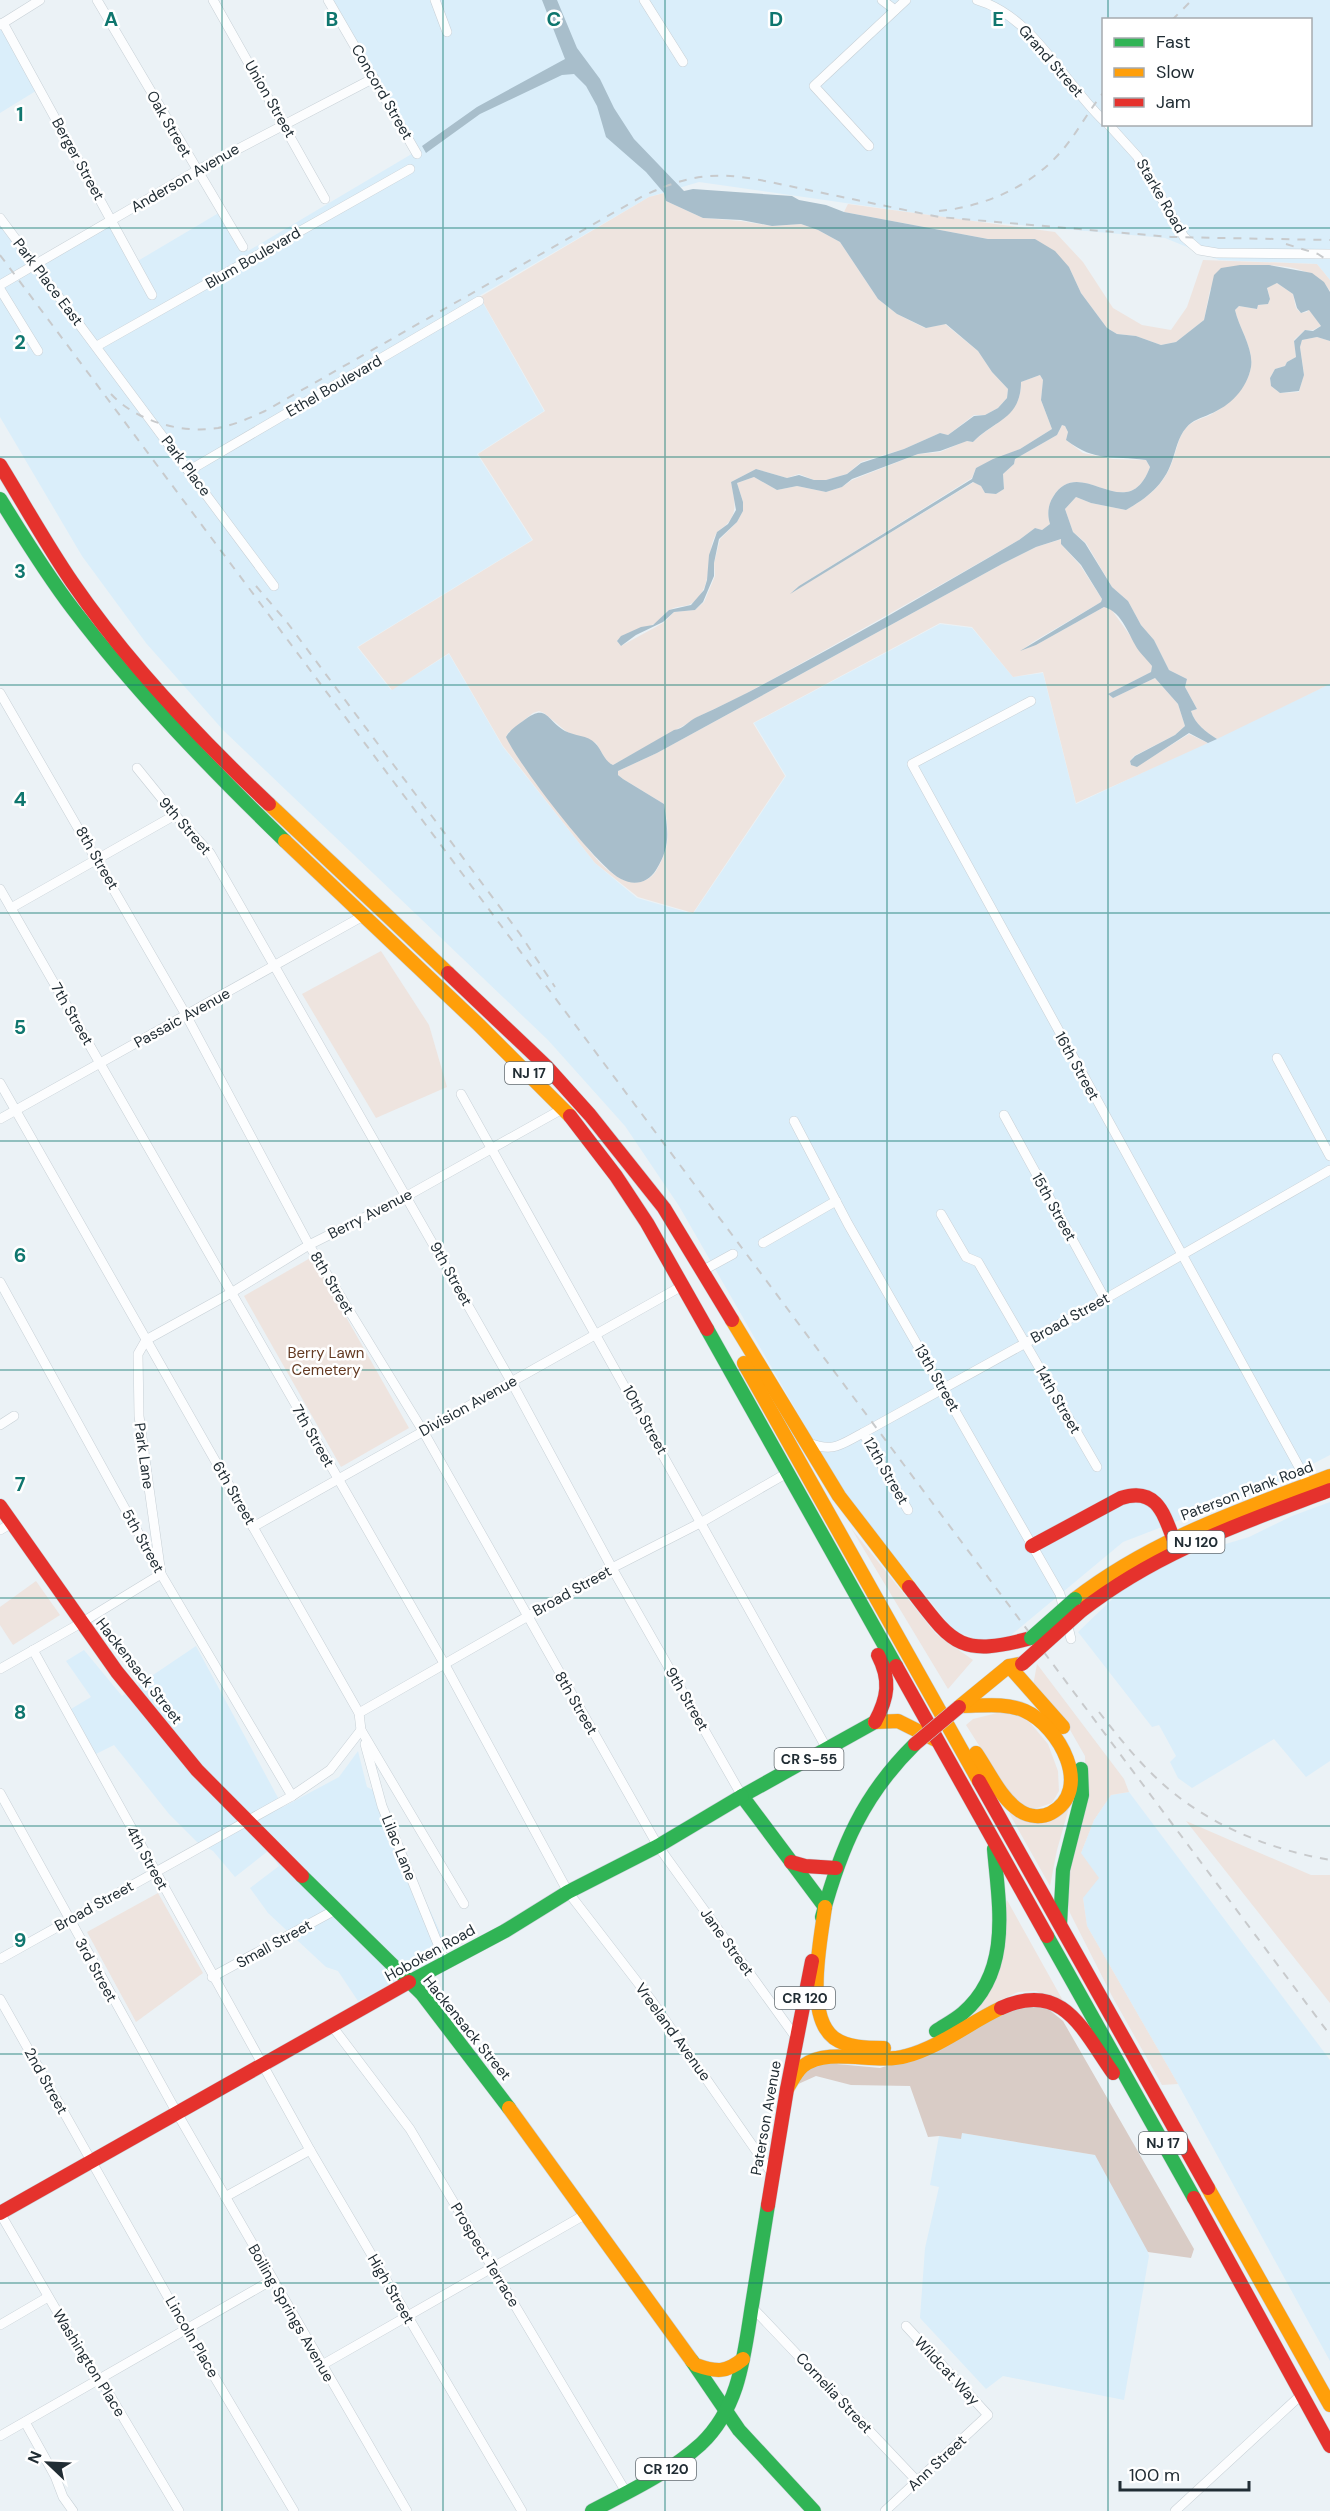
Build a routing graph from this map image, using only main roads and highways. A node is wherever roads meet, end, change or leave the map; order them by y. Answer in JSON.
{"nodes":[{"id":1,"x":0,"y":465,"type":"edge"},
{"id":2,"x":0,"y":500,"type":"edge"},
{"id":3,"x":620,"y":1152,"type":"junction"},
{"id":4,"x":1330,"y":1476,"type":"edge"},
{"id":5,"x":1330,"y":1490,"type":"edge"},
{"id":6,"x":0,"y":1506,"type":"edge"},
{"id":7,"x":6,"y":1526,"type":"edge"},
{"id":8,"x":1173,"y":1538,"type":"junction"},
{"id":9,"x":1032,"y":1546,"type":"road end"},
{"id":10,"x":840,"y":1565,"type":"junction"},
{"id":11,"x":1078,"y":1605,"type":"junction"},
{"id":12,"x":1011,"y":1658,"type":"junction"},
{"id":13,"x":918,"y":1672,"type":"junction"},
{"id":14,"x":960,"y":1706,"type":"junction"},
{"id":15,"x":876,"y":1722,"type":"junction"},
{"id":16,"x":936,"y":1740,"type":"junction"},
{"id":17,"x":742,"y":1796,"type":"junction"},
{"id":18,"x":994,"y":1842,"type":"junction"},
{"id":19,"x":791,"y":1862,"type":"junction"},
{"id":20,"x":836,"y":1868,"type":"junction"},
{"id":21,"x":825,"y":1907,"type":"junction"},
{"id":22,"x":1060,"y":1926,"type":"junction"},
{"id":23,"x":409,"y":1982,"type":"junction"},
{"id":24,"x":788,"y":2089,"type":"junction"},
{"id":25,"x":1155,"y":2130,"type":"junction"},
{"id":26,"x":2,"y":2209,"type":"edge"},
{"id":27,"x":743,"y":2360,"type":"junction"},
{"id":28,"x":696,"y":2365,"type":"junction"},
{"id":29,"x":1330,"y":2405,"type":"edge"},
{"id":30,"x":728,"y":2412,"type":"junction"},
{"id":31,"x":1330,"y":2446,"type":"edge"},
{"id":32,"x":592,"y":2511,"type":"edge"},
{"id":33,"x":813,"y":2511,"type":"edge"}],
"edges":[{"from":1,"to":3,"type":"main road","number":"NJ 17"},
{"from":2,"to":10,"type":"main road","number":"NJ 17"},
{"from":3,"to":12,"type":"main road"},
{"from":3,"to":13,"type":"main road","number":"NJ 17"},
{"from":4,"to":8,"type":"main road","name":"Paterson Plank Road","number":"NJ 120"},
{"from":5,"to":11,"type":"main road","name":"Paterson Plank Road","number":"NJ 120"},
{"from":6,"to":7,"type":"main road","name":"Hackensack Street"},
{"from":7,"to":23,"type":"main road","name":"Hackensack Street"},
{"from":8,"to":9,"type":"main road"},
{"from":8,"to":11,"type":"main road","name":"Paterson Plank Road","number":"NJ 120"},
{"from":10,"to":15,"type":"main road"},
{"from":10,"to":16,"type":"main road","number":"NJ 17"},
{"from":11,"to":12,"type":"main road","name":"Paterson Plank Road","number":"NJ 120","bridge":true},
{"from":11,"to":12,"type":"main road","name":"Paterson Plank Road","number":"NJ 120","bridge":true},
{"from":12,"to":14,"type":"main road","name":"Paterson Plank Road","number":"NJ 120"},
{"from":12,"to":22,"type":"main road"},
{"from":13,"to":14,"type":"main road"},
{"from":13,"to":22,"type":"main road","number":"NJ 17"},
{"from":14,"to":20,"type":"main road","name":"Paterson Avenue","number":"NJ 120","bridge":true},
{"from":15,"to":16,"type":"main road"},
{"from":15,"to":17,"type":"main road","name":"Hoboken Road","number":"CR S-55"},
{"from":16,"to":18,"type":"main road","number":"NJ 17"},
{"from":17,"to":19,"type":"main road"},
{"from":17,"to":23,"type":"main road","name":"Hoboken Road","number":"CR S-55"},
{"from":18,"to":21,"type":"main road"},
{"from":18,"to":25,"type":"main road","number":"NJ 17"},
{"from":19,"to":20,"type":"main road"},
{"from":19,"to":21,"type":"main road"},
{"from":20,"to":21,"type":"main road","name":"Paterson Avenue","number":"NJ 120"},
{"from":21,"to":24,"type":"main road","name":"Paterson Avenue","number":"CR 120"},
{"from":22,"to":29,"type":"main road","number":"NJ 17"},
{"from":23,"to":26,"type":"main road","name":"Hoboken Road","number":"CR S-55"},
{"from":23,"to":28,"type":"main road","name":"Hackensack Street"},
{"from":24,"to":25,"type":"main road"},
{"from":24,"to":27,"type":"main road","name":"Paterson Avenue","number":"CR 120"},
{"from":25,"to":31,"type":"main road","number":"NJ 17"},
{"from":27,"to":28,"type":"main road"},
{"from":27,"to":30,"type":"main road","name":"Paterson Avenue","number":"CR 120"},
{"from":28,"to":30,"type":"main road","name":"Hackensack Street"},
{"from":30,"to":32,"type":"main road","name":"Paterson Avenue","number":"CR 120"},
{"from":30,"to":33,"type":"main road","name":"Hackensack Street"}]}
